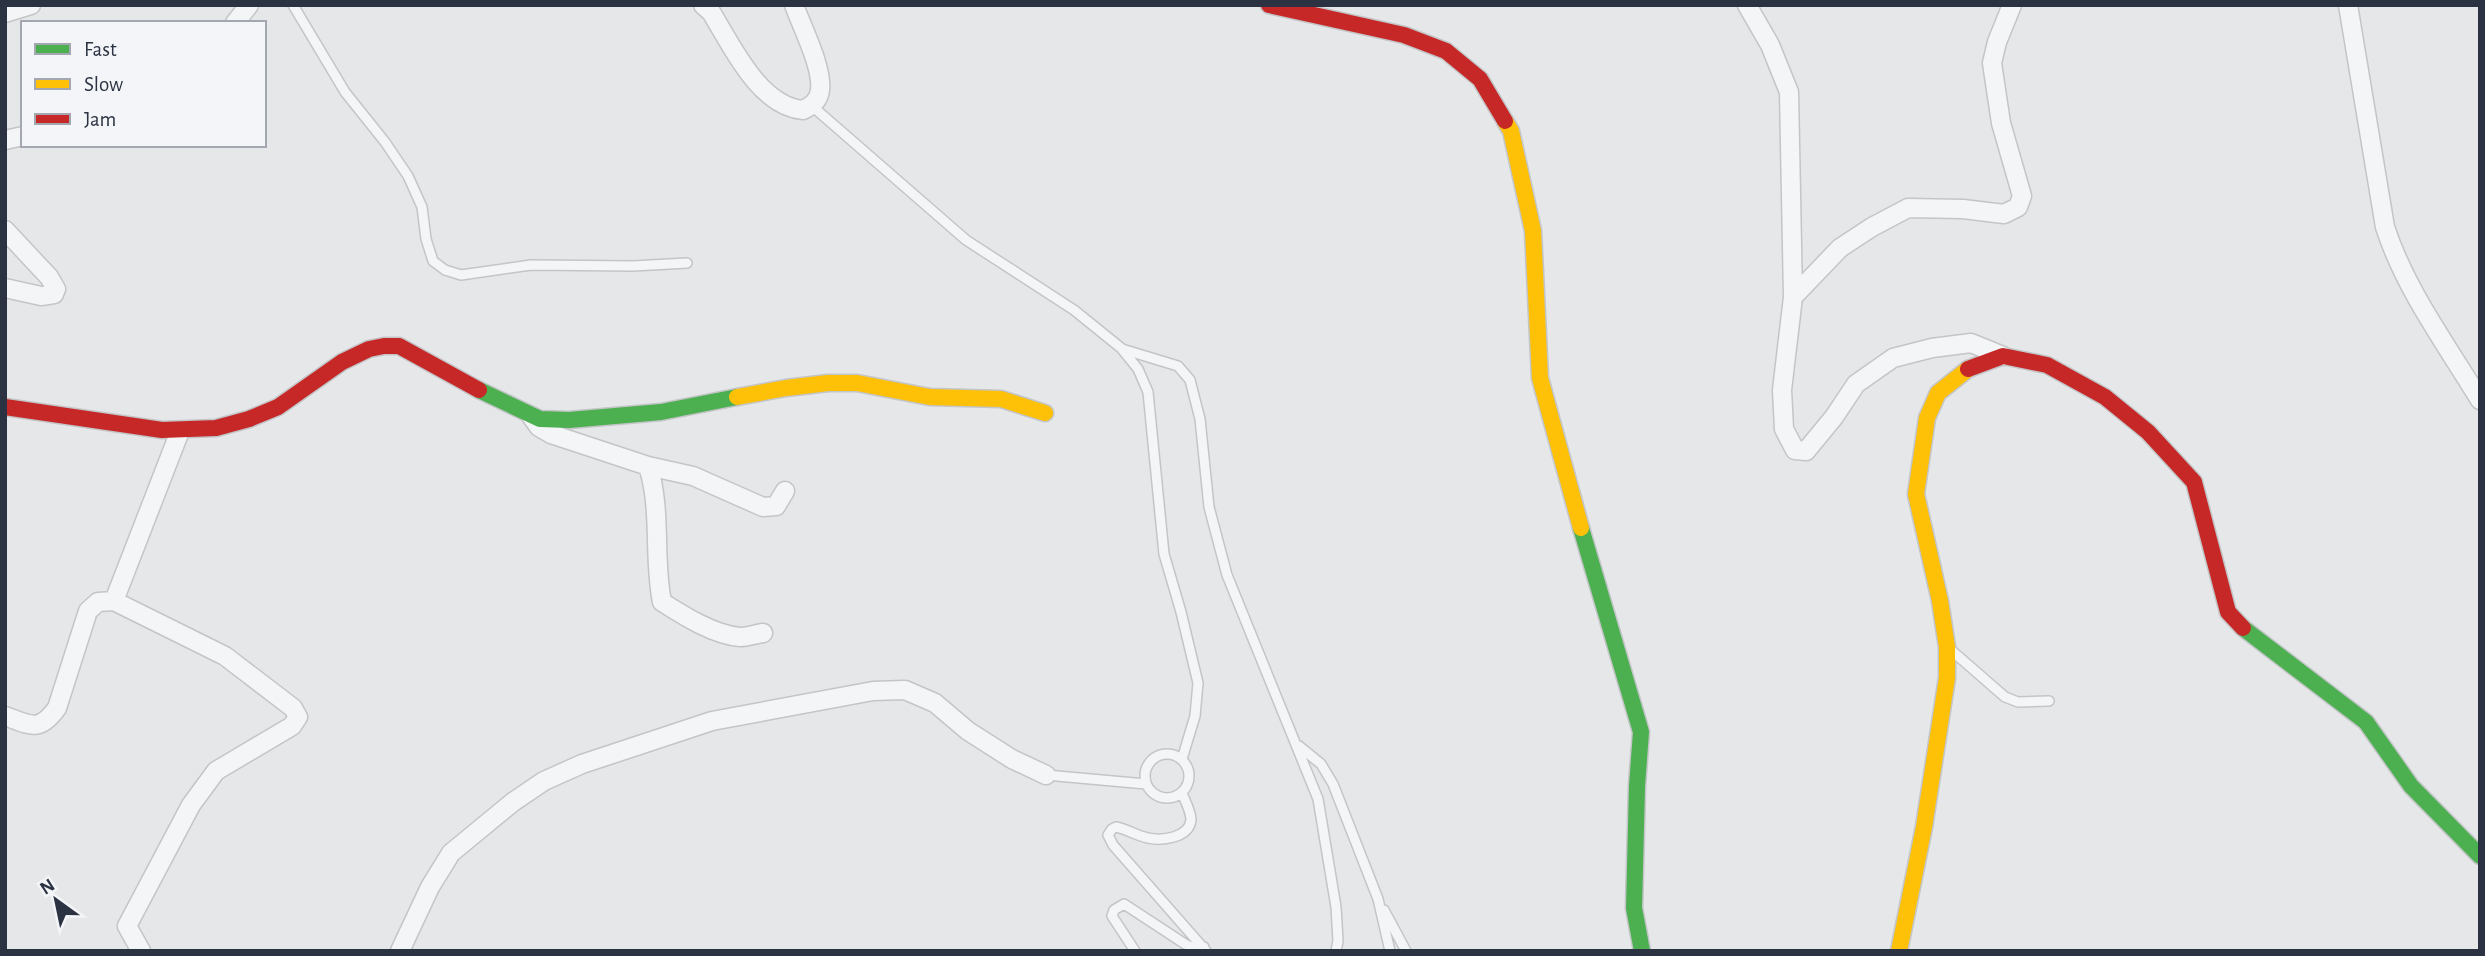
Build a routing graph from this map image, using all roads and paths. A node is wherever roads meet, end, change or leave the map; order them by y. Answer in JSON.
{"nodes":[{"id":1,"x":31,"y":5,"type":"edge"},
{"id":2,"x":249,"y":5,"type":"edge"},
{"id":3,"x":293,"y":5,"type":"edge"},
{"id":4,"x":703,"y":5,"type":"edge"},
{"id":5,"x":794,"y":5,"type":"edge"},
{"id":6,"x":1269,"y":5,"type":"edge"},
{"id":7,"x":1747,"y":5,"type":"edge"},
{"id":8,"x":2012,"y":5,"type":"edge"},
{"id":9,"x":2348,"y":5,"type":"edge"},
{"id":10,"x":5,"y":13,"type":"edge"},
{"id":11,"x":237,"y":21,"type":"edge"},
{"id":12,"x":812,"y":106,"type":"junction"},
{"id":13,"x":5,"y":230,"type":"edge"},
{"id":14,"x":687,"y":263,"type":"dead end"},
{"id":15,"x":5,"y":288,"type":"edge"},
{"id":16,"x":1793,"y":297,"type":"junction"},
{"id":17,"x":1121,"y":348,"type":"junction"},
{"id":18,"x":2003,"y":356,"type":"junction"},
{"id":19,"x":2480,"y":400,"type":"edge"},
{"id":20,"x":5,"y":407,"type":"edge"},
{"id":21,"x":1045,"y":413,"type":"dead end"},
{"id":22,"x":531,"y":416,"type":"junction"},
{"id":23,"x":180,"y":431,"type":"junction"},
{"id":24,"x":648,"y":466,"type":"junction"},
{"id":25,"x":785,"y":491,"type":"dead end"},
{"id":26,"x":114,"y":601,"type":"junction"},
{"id":27,"x":763,"y":633,"type":"dead end"},
{"id":28,"x":1947,"y":647,"type":"junction"},
{"id":29,"x":2049,"y":701,"type":"dead end"},
{"id":30,"x":5,"y":716,"type":"edge"},
{"id":31,"x":1298,"y":745,"type":"junction"},
{"id":32,"x":1182,"y":759,"type":"junction"},
{"id":33,"x":1046,"y":775,"type":"joint"},
{"id":34,"x":1146,"y":784,"type":"junction"},
{"id":35,"x":1182,"y":793,"type":"junction"},
{"id":36,"x":2480,"y":856,"type":"edge"},
{"id":37,"x":1378,"y":899,"type":"junction"},
{"id":38,"x":1205,"y":949,"type":"edge"},
{"id":39,"x":141,"y":951,"type":"edge"},
{"id":40,"x":400,"y":951,"type":"edge"},
{"id":41,"x":1135,"y":951,"type":"edge"},
{"id":42,"x":1336,"y":951,"type":"edge"},
{"id":43,"x":1390,"y":951,"type":"edge"},
{"id":44,"x":1406,"y":951,"type":"edge"},
{"id":45,"x":1642,"y":951,"type":"edge"},
{"id":46,"x":1899,"y":951,"type":"edge"}],
"edges":[{"from":1,"to":10,"type":"street"},
{"from":2,"to":11,"type":"street"},
{"from":3,"to":14,"type":"lane"},
{"from":4,"to":12,"type":"street"},
{"from":5,"to":12,"type":"street"},
{"from":6,"to":45,"type":"street"},
{"from":7,"to":16,"type":"street"},
{"from":8,"to":16,"type":"street"},
{"from":9,"to":19,"type":"street"},
{"from":12,"to":17,"type":"lane"},
{"from":13,"to":15,"type":"street"},
{"from":16,"to":18,"type":"street"},
{"from":17,"to":31,"type":"lane"},
{"from":17,"to":32,"type":"lane"},
{"from":18,"to":28,"type":"street"},
{"from":18,"to":36,"type":"street"},
{"from":20,"to":23,"type":"street"},
{"from":21,"to":22,"type":"street"},
{"from":22,"to":23,"type":"street"},
{"from":22,"to":24,"type":"street"},
{"from":23,"to":26,"type":"street"},
{"from":24,"to":25,"type":"street"},
{"from":24,"to":27,"type":"street"},
{"from":26,"to":30,"type":"street"},
{"from":26,"to":39,"type":"street"},
{"from":28,"to":29,"type":"lane"},
{"from":28,"to":46,"type":"street"},
{"from":31,"to":37,"type":"lane"},
{"from":31,"to":42,"type":"lane"},
{"from":32,"to":34,"type":"lane"},
{"from":32,"to":35,"type":"lane"},
{"from":33,"to":34,"type":"lane"},
{"from":33,"to":40,"type":"street"},
{"from":34,"to":35,"type":"lane"},
{"from":35,"to":38,"type":"lane"},
{"from":37,"to":43,"type":"lane"},
{"from":37,"to":44,"type":"lane"},
{"from":38,"to":41,"type":"lane"}]}
